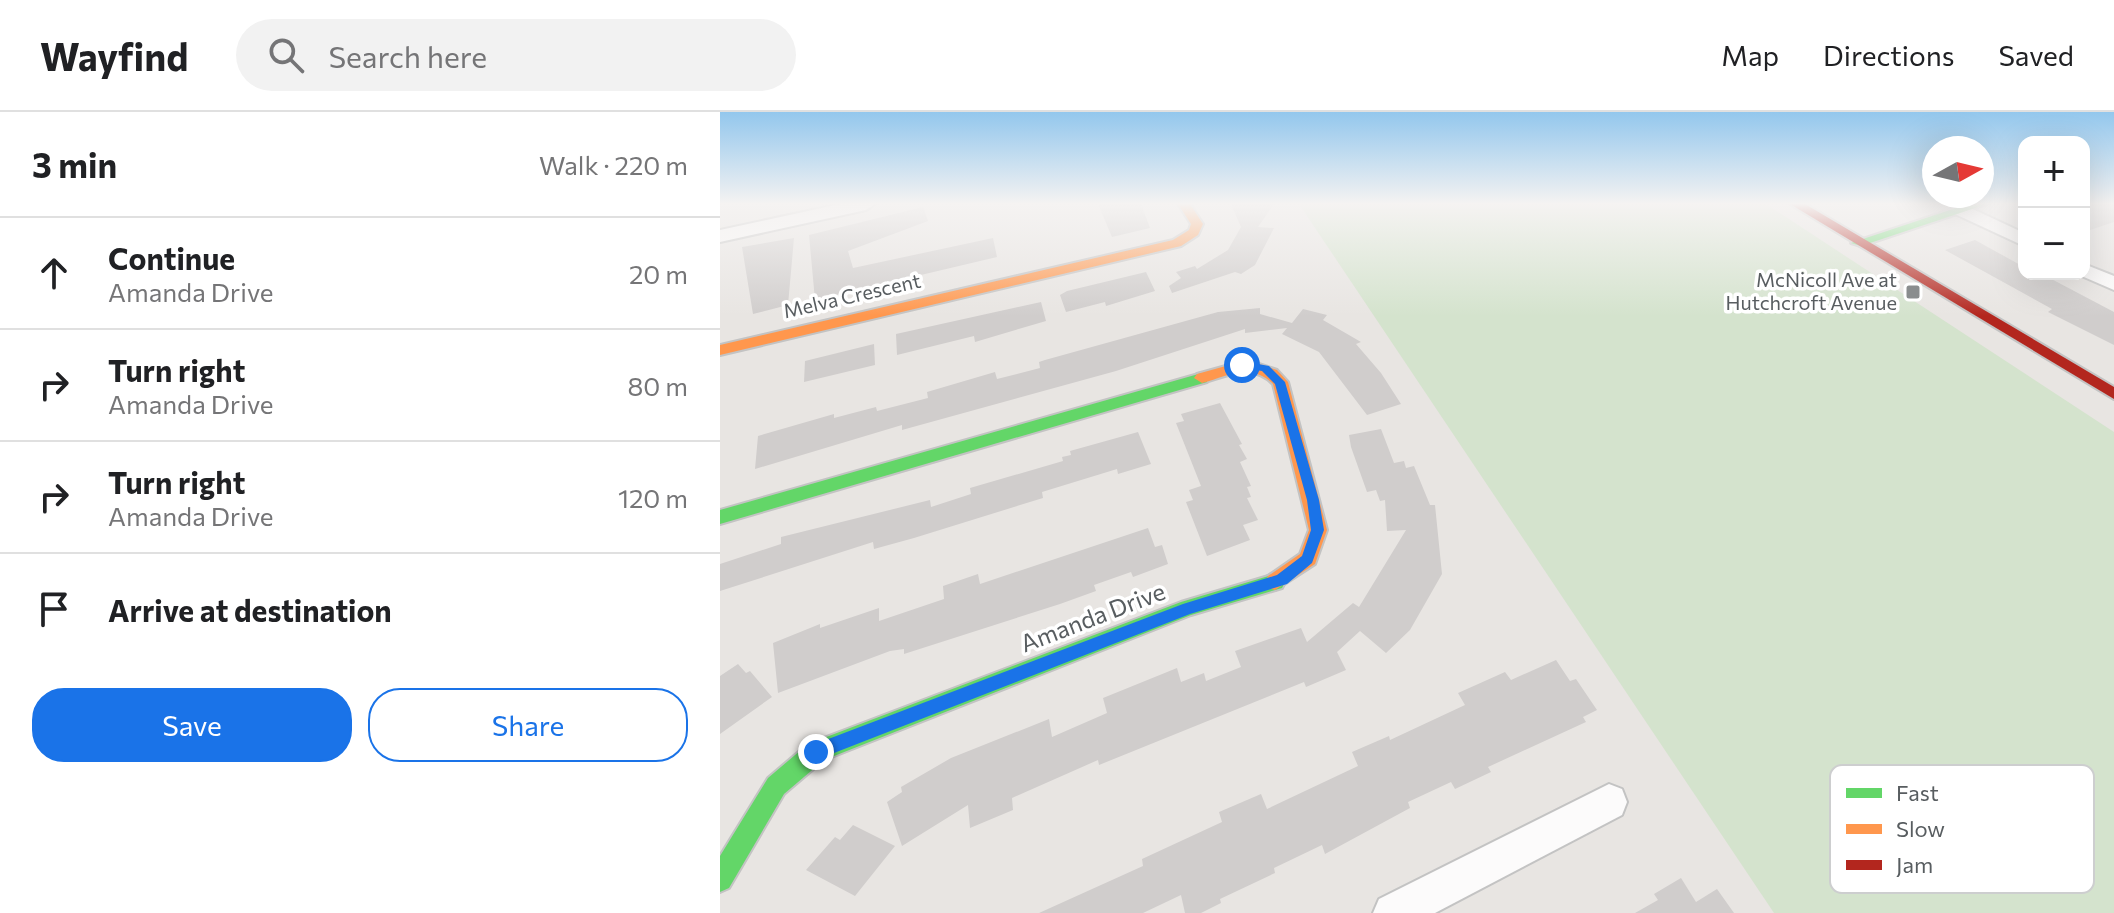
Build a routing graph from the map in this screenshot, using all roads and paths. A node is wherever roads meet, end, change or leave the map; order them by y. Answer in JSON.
{"nodes":[{"id":1,"x":1180,"y":241,"type":"edge"},
{"id":2,"x":1854,"y":241,"type":"edge"},
{"id":3,"x":1862,"y":241,"type":"edge"},
{"id":4,"x":1857,"y":243,"type":"junction"},
{"id":5,"x":2090,"y":273,"type":"edge"},
{"id":6,"x":2114,"y":284,"type":"edge"},
{"id":7,"x":720,"y":350,"type":"edge"},
{"id":8,"x":2114,"y":394,"type":"edge"},
{"id":9,"x":720,"y":517,"type":"edge"},
{"id":10,"x":1609,"y":802,"type":"dead end"},
{"id":11,"x":720,"y":879,"type":"edge"},
{"id":12,"x":1393,"y":913,"type":"edge"}],
"edges":[{"from":1,"to":7,"type":"street","name":"Melva Crescent"},
{"from":2,"to":4,"type":"street"},
{"from":3,"to":4,"type":"street"},
{"from":4,"to":8,"type":"street"},
{"from":5,"to":6,"type":"street"},
{"from":9,"to":11,"type":"street","name":"Amanda Drive"},
{"from":10,"to":12,"type":"street"}]}
